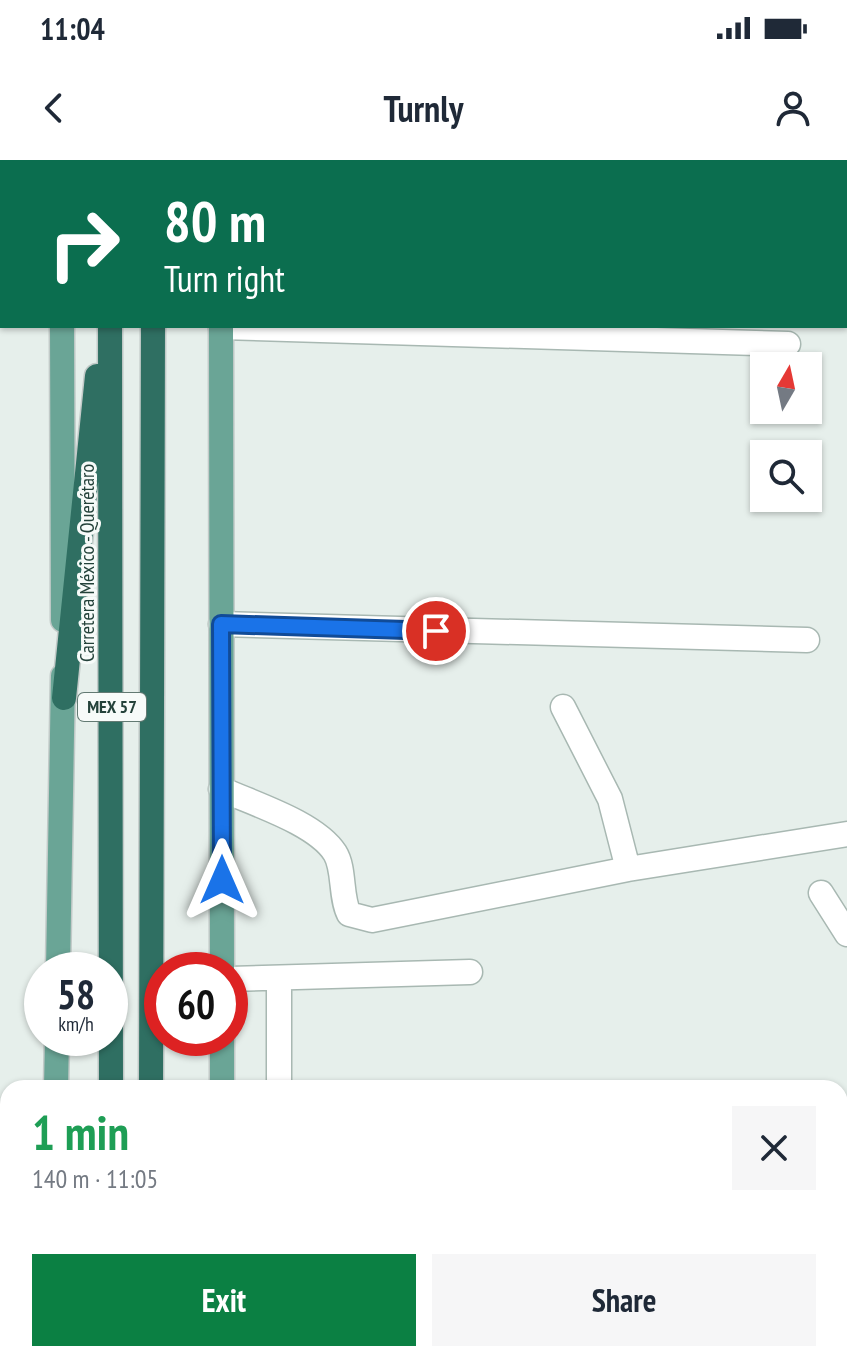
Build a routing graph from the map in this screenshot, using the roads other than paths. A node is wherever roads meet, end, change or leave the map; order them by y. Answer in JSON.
{"nodes":[{"id":1,"x":62,"y":328,"type":"edge"},
{"id":2,"x":102,"y":328,"type":"edge"},
{"id":3,"x":110,"y":328,"type":"edge"},
{"id":4,"x":153,"y":328,"type":"edge"},
{"id":5,"x":221,"y":328,"type":"edge"},
{"id":6,"x":254,"y":328,"type":"edge"},
{"id":7,"x":788,"y":344,"type":"dead end"},
{"id":8,"x":221,"y":624,"type":"junction"},
{"id":9,"x":807,"y":640,"type":"dead end"},
{"id":10,"x":64,"y":698,"type":"junction"},
{"id":11,"x":563,"y":707,"type":"dead end"},
{"id":12,"x":221,"y":789,"type":"junction"},
{"id":13,"x":847,"y":834,"type":"edge"},
{"id":14,"x":628,"y":869,"type":"junction"},
{"id":15,"x":821,"y":893,"type":"dead end"},
{"id":16,"x":847,"y":934,"type":"edge"},
{"id":17,"x":58,"y":952,"type":"edge"},
{"id":18,"x":222,"y":952,"type":"edge"},
{"id":19,"x":470,"y":972,"type":"dead end"},
{"id":20,"x":279,"y":978,"type":"junction"},
{"id":21,"x":248,"y":979,"type":"edge"},
{"id":22,"x":57,"y":1056,"type":"edge"},
{"id":23,"x":222,"y":1056,"type":"edge"},
{"id":24,"x":56,"y":1080,"type":"edge"},
{"id":25,"x":111,"y":1080,"type":"edge"},
{"id":26,"x":151,"y":1080,"type":"edge"},
{"id":27,"x":222,"y":1080,"type":"edge"},
{"id":28,"x":279,"y":1080,"type":"edge"}],
"edges":[{"from":1,"to":10,"type":"main road"},
{"from":2,"to":10,"type":"highway"},
{"from":3,"to":25,"type":"highway","name":"Carretera México - Querétaro","number":"MEX 57"},
{"from":4,"to":26,"type":"highway","number":"MEX 57"},
{"from":5,"to":8,"type":"main road"},
{"from":6,"to":7,"type":"lane"},
{"from":8,"to":9,"type":"lane"},
{"from":8,"to":12,"type":"main road"},
{"from":10,"to":17,"type":"main road"},
{"from":11,"to":14,"type":"lane"},
{"from":12,"to":14,"type":"lane"},
{"from":12,"to":18,"type":"main road"},
{"from":13,"to":14,"type":"lane"},
{"from":15,"to":16,"type":"lane"},
{"from":19,"to":20,"type":"lane"},
{"from":20,"to":21,"type":"lane"},
{"from":20,"to":28,"type":"lane"},
{"from":22,"to":24,"type":"main road"},
{"from":23,"to":27,"type":"main road"}]}
